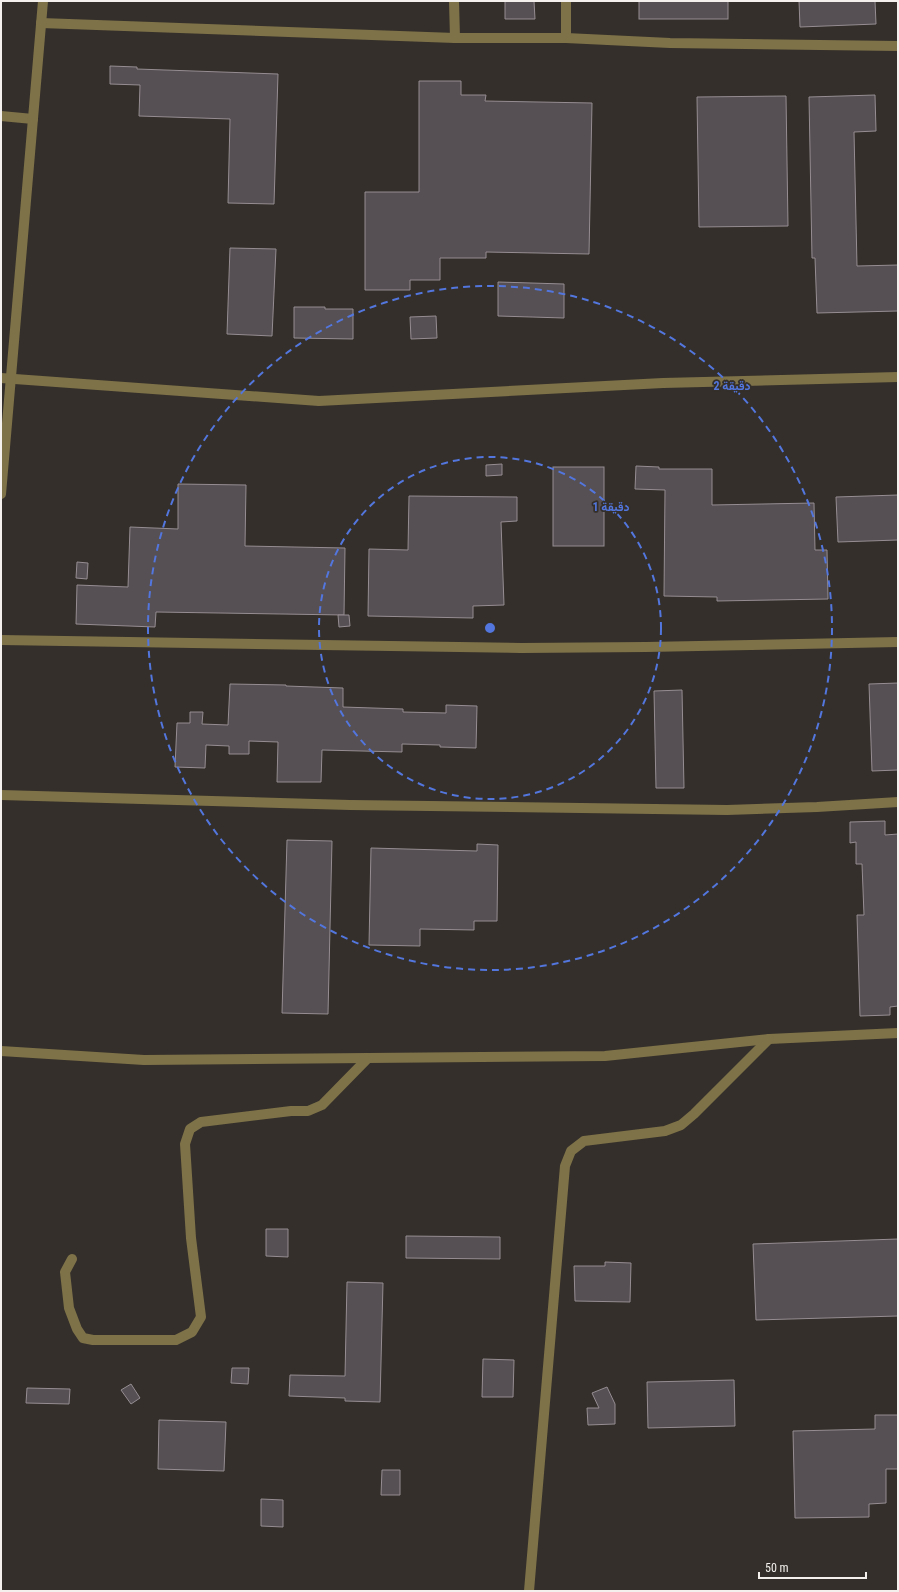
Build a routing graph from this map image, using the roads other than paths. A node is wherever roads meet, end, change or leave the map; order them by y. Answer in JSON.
{"nodes":[{"id":1,"x":43,"y":1,"type":"edge"},
{"id":2,"x":454,"y":1,"type":"edge"},
{"id":3,"x":566,"y":1,"type":"edge"},
{"id":4,"x":41,"y":23,"type":"junction"},
{"id":5,"x":455,"y":38,"type":"junction"},
{"id":6,"x":566,"y":38,"type":"junction"},
{"id":7,"x":898,"y":46,"type":"edge"},
{"id":8,"x":1,"y":116,"type":"edge"},
{"id":9,"x":33,"y":119,"type":"junction"},
{"id":10,"x":898,"y":377,"type":"edge"},
{"id":11,"x":6,"y":379,"type":"edge"},
{"id":12,"x":1,"y":494,"type":"edge"},
{"id":13,"x":1,"y":640,"type":"edge"},
{"id":14,"x":898,"y":642,"type":"edge"},
{"id":15,"x":1,"y":794,"type":"edge"},
{"id":16,"x":898,"y":802,"type":"edge"},
{"id":17,"x":898,"y":1033,"type":"edge"},
{"id":18,"x":769,"y":1039,"type":"junction"},
{"id":19,"x":1,"y":1051,"type":"edge"},
{"id":20,"x":368,"y":1058,"type":"junction"},
{"id":21,"x":72,"y":1259,"type":"dead end"},
{"id":22,"x":529,"y":1591,"type":"edge"}],
"edges":[{"from":1,"to":4,"type":"street"},
{"from":2,"to":5,"type":"street"},
{"from":3,"to":6,"type":"street"},
{"from":4,"to":5,"type":"street"},
{"from":4,"to":9,"type":"street"},
{"from":5,"to":6,"type":"street"},
{"from":6,"to":7,"type":"street"},
{"from":8,"to":9,"type":"street"},
{"from":9,"to":11,"type":"street"},
{"from":10,"to":11,"type":"street"},
{"from":11,"to":12,"type":"street"},
{"from":13,"to":14,"type":"street"},
{"from":15,"to":16,"type":"street"},
{"from":17,"to":18,"type":"street"},
{"from":18,"to":20,"type":"street"},
{"from":18,"to":22,"type":"street"},
{"from":19,"to":20,"type":"street"},
{"from":20,"to":21,"type":"street"}]}
